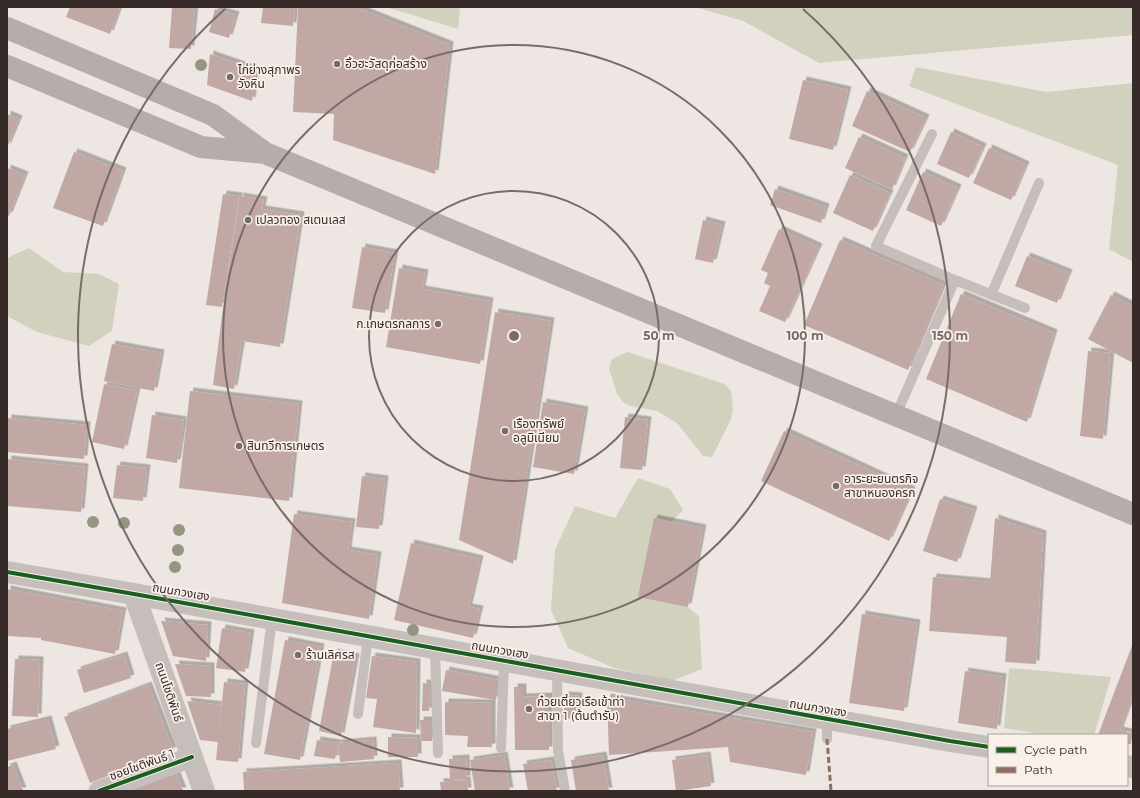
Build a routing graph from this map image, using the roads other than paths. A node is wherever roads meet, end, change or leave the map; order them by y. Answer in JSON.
{"nodes":[{"id":1,"x":7,"y":28,"type":"edge"},
{"id":2,"x":7,"y":66,"type":"edge"},
{"id":3,"x":932,"y":134,"type":"dead end"},
{"id":4,"x":265,"y":153,"type":"junction"},
{"id":5,"x":1039,"y":182,"type":"dead end"},
{"id":6,"x":955,"y":280,"type":"junction"},
{"id":7,"x":991,"y":294,"type":"junction"},
{"id":8,"x":1025,"y":308,"type":"dead end"},
{"id":9,"x":896,"y":415,"type":"junction"},
{"id":10,"x":1133,"y":514,"type":"edge"},
{"id":11,"x":7,"y":572,"type":"edge"},
{"id":12,"x":134,"y":594,"type":"junction"},
{"id":13,"x":272,"y":619,"type":"junction"},
{"id":14,"x":368,"y":637,"type":"junction"},
{"id":15,"x":435,"y":649,"type":"junction"},
{"id":16,"x":504,"y":661,"type":"junction"},
{"id":17,"x":557,"y":671,"type":"junction"},
{"id":18,"x":358,"y":714,"type":"dead end"},
{"id":19,"x":256,"y":743,"type":"dead end"},
{"id":20,"x":988,"y":747,"type":"edge"},
{"id":21,"x":501,"y":748,"type":"dead end"},
{"id":22,"x":438,"y":753,"type":"dead end"},
{"id":23,"x":192,"y":757,"type":"junction"},
{"id":24,"x":99,"y":791,"type":"edge"},
{"id":25,"x":204,"y":791,"type":"edge"},
{"id":26,"x":566,"y":791,"type":"edge"}],
"edges":[{"from":1,"to":4,"type":"main road"},
{"from":2,"to":4,"type":"main road"},
{"from":3,"to":6,"type":"lane"},
{"from":4,"to":9,"type":"main road"},
{"from":5,"to":7,"type":"lane"},
{"from":6,"to":7,"type":"lane"},
{"from":6,"to":9,"type":"lane"},
{"from":7,"to":8,"type":"lane"},
{"from":9,"to":10,"type":"main road"},
{"from":11,"to":12,"type":"street","name":"ถนนกวงเฮง"},
{"from":12,"to":13,"type":"street","name":"ถนนกวงเฮง"},
{"from":12,"to":23,"type":"street","name":"ถนนโชติพันธ์"},
{"from":13,"to":14,"type":"street","name":"ถนนกวงเฮง"},
{"from":13,"to":19,"type":"lane"},
{"from":14,"to":15,"type":"street","name":"ถนนกวงเฮง"},
{"from":14,"to":18,"type":"lane"},
{"from":15,"to":16,"type":"street","name":"ถนนกวงเฮง"},
{"from":15,"to":22,"type":"lane"},
{"from":16,"to":17,"type":"street","name":"ถนนกวงเฮง"},
{"from":16,"to":21,"type":"lane"},
{"from":17,"to":20,"type":"street","name":"ถนนกวงเฮง"},
{"from":17,"to":26,"type":"lane"},
{"from":23,"to":24,"type":"street","name":"ซอยโชติพันธ์ 1"},
{"from":23,"to":25,"type":"street","name":"ถนนโชติพันธ์"}]}
